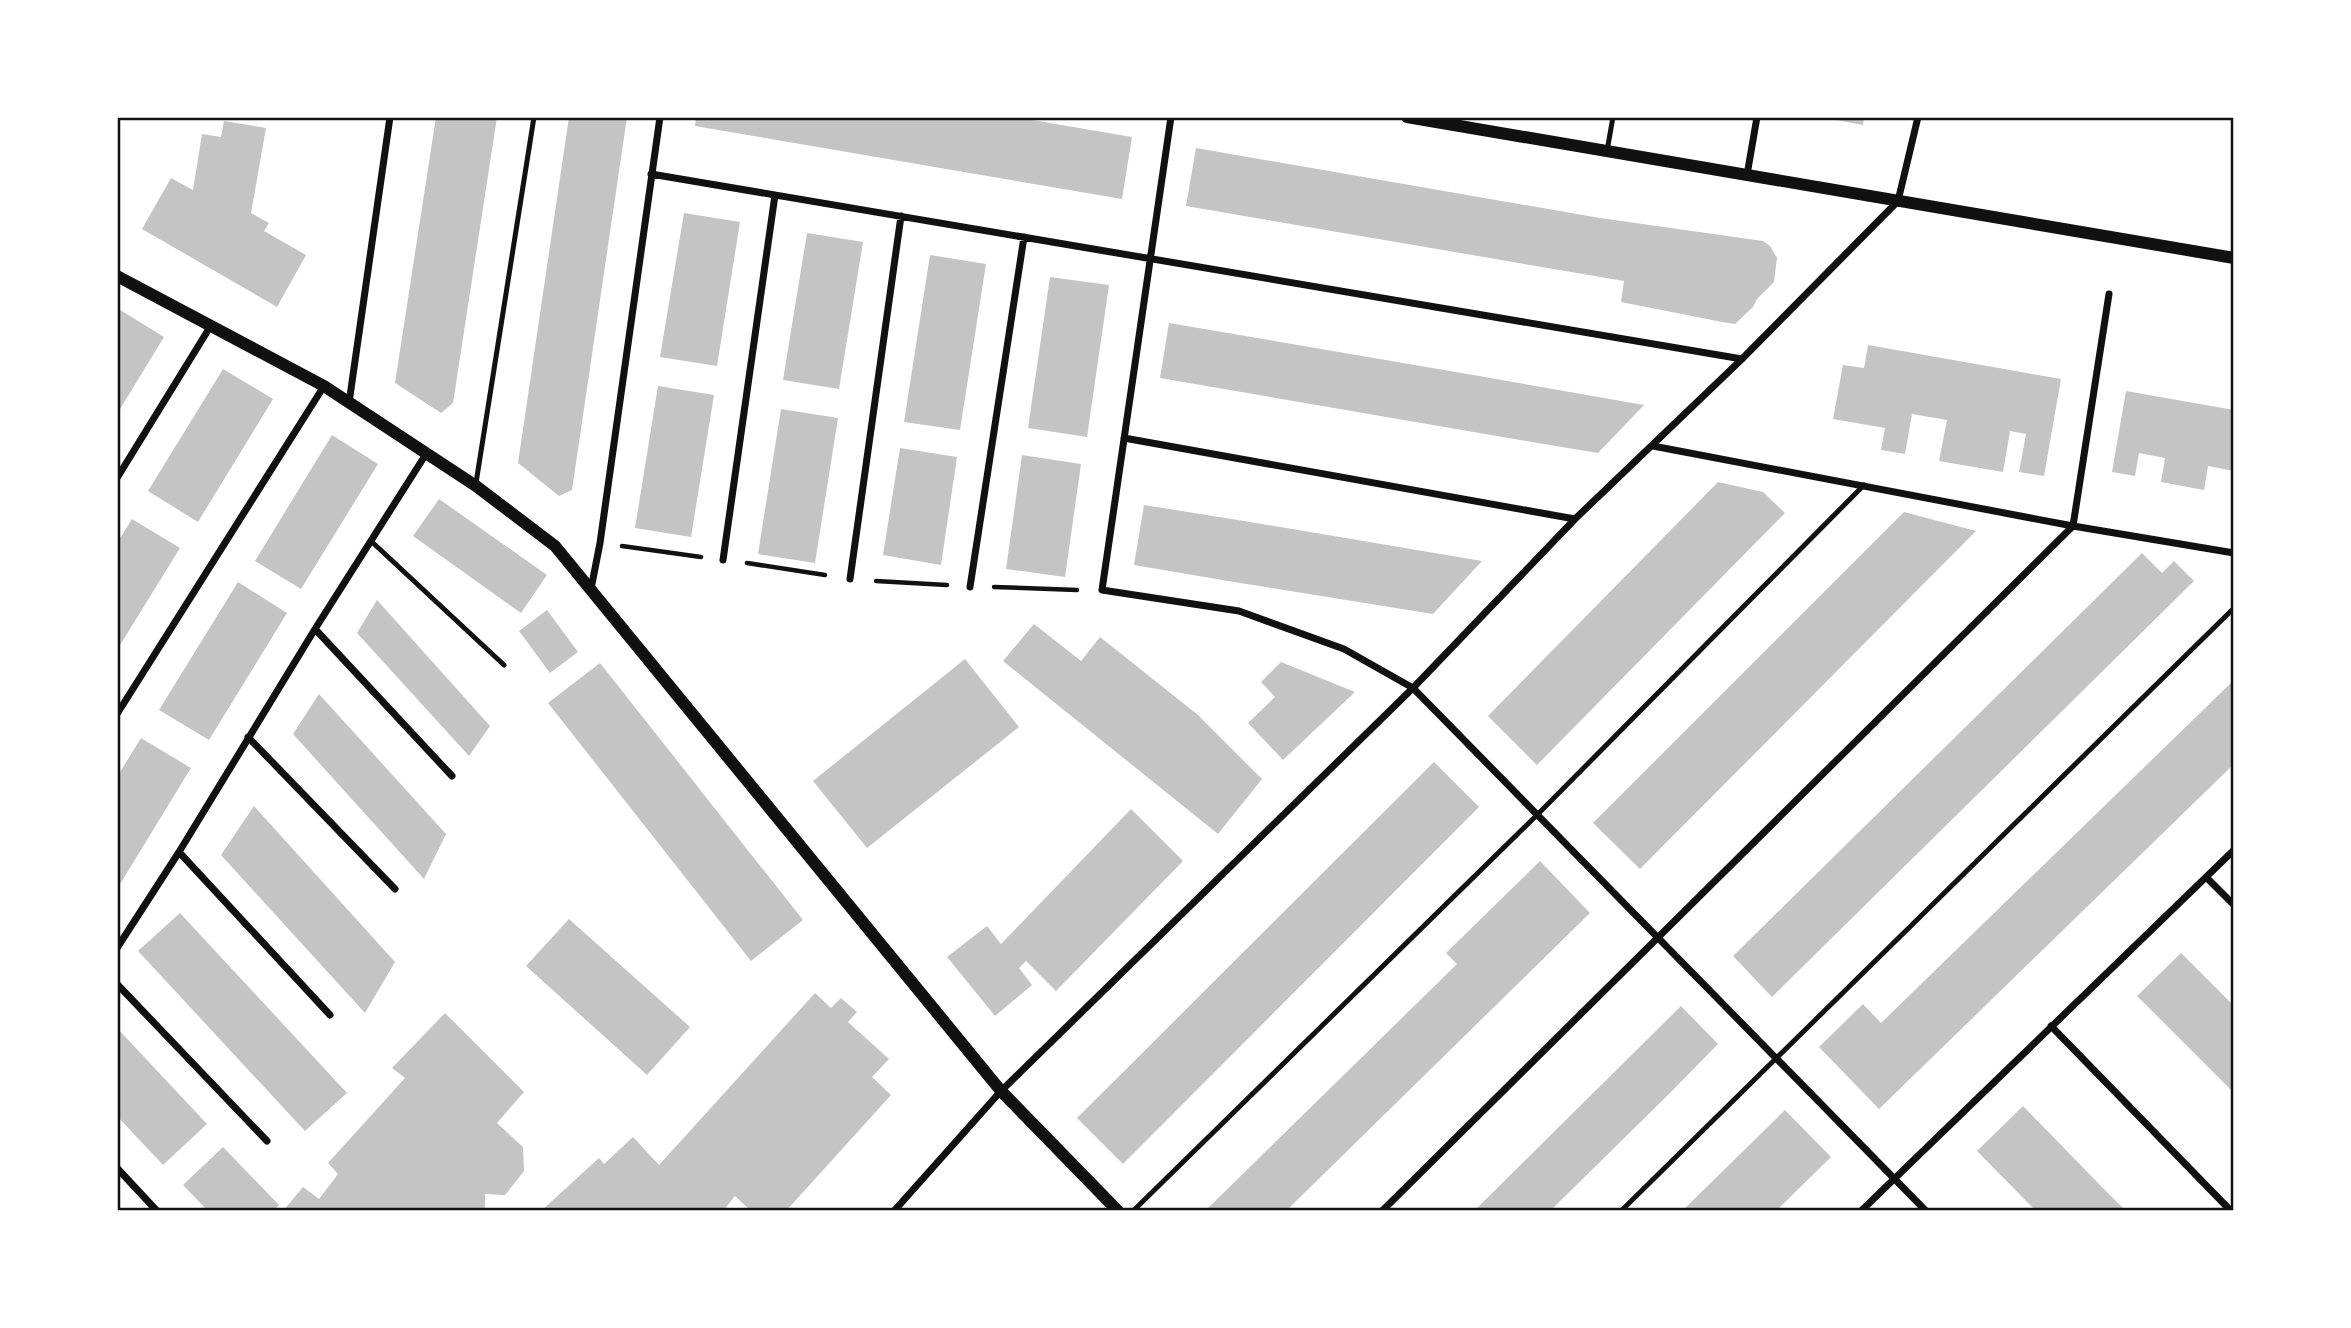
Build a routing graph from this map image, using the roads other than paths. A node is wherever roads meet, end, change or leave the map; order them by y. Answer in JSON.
{"nodes":[{"id":1,"x":390,"y":117,"type":"edge"},
{"id":2,"x":534,"y":117,"type":"edge"},
{"id":3,"x":660,"y":117,"type":"edge"},
{"id":4,"x":1171,"y":117,"type":"edge"},
{"id":5,"x":1407,"y":117,"type":"edge"},
{"id":6,"x":1613,"y":117,"type":"edge"},
{"id":7,"x":1757,"y":117,"type":"edge"},
{"id":8,"x":1918,"y":117,"type":"edge"},
{"id":9,"x":1462,"y":122,"type":"edge"},
{"id":10,"x":1607,"y":152,"type":"junction"},
{"id":11,"x":651,"y":174,"type":"junction"},
{"id":12,"x":1747,"y":175,"type":"junction"},
{"id":13,"x":775,"y":195,"type":"junction"},
{"id":14,"x":1898,"y":201,"type":"junction"},
{"id":15,"x":901,"y":216,"type":"junction"},
{"id":16,"x":1024,"y":237,"type":"junction"},
{"id":17,"x":2234,"y":258,"type":"edge"},
{"id":18,"x":1150,"y":259,"type":"junction"},
{"id":19,"x":117,"y":276,"type":"edge"},
{"id":20,"x":2109,"y":294,"type":"dead end"},
{"id":21,"x":210,"y":327,"type":"junction"},
{"id":22,"x":1742,"y":359,"type":"junction"},
{"id":23,"x":324,"y":386,"type":"junction"},
{"id":24,"x":349,"y":404,"type":"junction"},
{"id":25,"x":1124,"y":438,"type":"junction"},
{"id":26,"x":1653,"y":446,"type":"junction"},
{"id":27,"x":426,"y":454,"type":"junction"},
{"id":28,"x":117,"y":478,"type":"edge"},
{"id":29,"x":1864,"y":485,"type":"junction"},
{"id":30,"x":476,"y":486,"type":"junction"},
{"id":31,"x":1575,"y":519,"type":"junction"},
{"id":32,"x":2073,"y":526,"type":"junction"},
{"id":33,"x":371,"y":541,"type":"junction"},
{"id":34,"x":2234,"y":553,"type":"edge"},
{"id":35,"x":723,"y":560,"type":"dead end"},
{"id":36,"x":850,"y":579,"type":"dead end"},
{"id":37,"x":970,"y":587,"type":"dead end"},
{"id":38,"x":590,"y":590,"type":"junction"},
{"id":39,"x":2234,"y":608,"type":"edge"},
{"id":40,"x":315,"y":629,"type":"junction"},
{"id":41,"x":503,"y":665,"type":"dead end"},
{"id":42,"x":1413,"y":688,"type":"junction"},
{"id":43,"x":117,"y":714,"type":"edge"},
{"id":44,"x":248,"y":737,"type":"junction"},
{"id":45,"x":452,"y":776,"type":"dead end"},
{"id":46,"x":1537,"y":815,"type":"junction"},
{"id":47,"x":2234,"y":850,"type":"edge"},
{"id":48,"x":178,"y":852,"type":"junction"},
{"id":49,"x":2206,"y":877,"type":"junction"},
{"id":50,"x":395,"y":889,"type":"dead end"},
{"id":51,"x":2234,"y":905,"type":"edge"},
{"id":52,"x":1657,"y":936,"type":"junction"},
{"id":53,"x":117,"y":948,"type":"edge"},
{"id":54,"x":117,"y":984,"type":"edge"},
{"id":55,"x":330,"y":1015,"type":"dead end"},
{"id":56,"x":2051,"y":1026,"type":"junction"},
{"id":57,"x":1776,"y":1058,"type":"junction"},
{"id":58,"x":1001,"y":1091,"type":"junction"},
{"id":59,"x":267,"y":1141,"type":"dead end"},
{"id":60,"x":117,"y":1168,"type":"edge"},
{"id":61,"x":1894,"y":1179,"type":"junction"},
{"id":62,"x":157,"y":1211,"type":"edge"},
{"id":63,"x":894,"y":1211,"type":"edge"},
{"id":64,"x":1118,"y":1211,"type":"edge"},
{"id":65,"x":1133,"y":1211,"type":"edge"},
{"id":66,"x":1381,"y":1211,"type":"edge"},
{"id":67,"x":1621,"y":1211,"type":"edge"},
{"id":68,"x":1861,"y":1211,"type":"edge"},
{"id":69,"x":1926,"y":1211,"type":"edge"},
{"id":70,"x":2231,"y":1211,"type":"edge"}],
"edges":[{"from":1,"to":24,"type":"street"},
{"from":2,"to":30,"type":"lane"},
{"from":3,"to":11,"type":"street"},
{"from":4,"to":18,"type":"street"},
{"from":5,"to":9,"type":"street"},
{"from":6,"to":10,"type":"lane"},
{"from":7,"to":12,"type":"street"},
{"from":8,"to":14,"type":"street"},
{"from":9,"to":10,"type":"street"},
{"from":10,"to":12,"type":"street"},
{"from":11,"to":13,"type":"street"},
{"from":11,"to":38,"type":"street"},
{"from":12,"to":14,"type":"street"},
{"from":13,"to":15,"type":"street"},
{"from":13,"to":35,"type":"street"},
{"from":14,"to":17,"type":"street"},
{"from":14,"to":22,"type":"street"},
{"from":15,"to":16,"type":"street"},
{"from":15,"to":36,"type":"street"},
{"from":16,"to":18,"type":"street"},
{"from":16,"to":37,"type":"street"},
{"from":18,"to":22,"type":"street"},
{"from":18,"to":25,"type":"street"},
{"from":19,"to":21,"type":"street"},
{"from":20,"to":32,"type":"street"},
{"from":21,"to":23,"type":"street"},
{"from":21,"to":28,"type":"street"},
{"from":22,"to":26,"type":"street"},
{"from":23,"to":24,"type":"street"},
{"from":23,"to":43,"type":"street"},
{"from":24,"to":27,"type":"street"},
{"from":25,"to":31,"type":"street"},
{"from":25,"to":42,"type":"street"},
{"from":26,"to":29,"type":"street"},
{"from":26,"to":31,"type":"street"},
{"from":27,"to":30,"type":"street"},
{"from":27,"to":33,"type":"street"},
{"from":29,"to":32,"type":"street"},
{"from":29,"to":46,"type":"lane"},
{"from":30,"to":38,"type":"street"},
{"from":31,"to":42,"type":"street"},
{"from":32,"to":34,"type":"street"},
{"from":32,"to":52,"type":"street"},
{"from":33,"to":40,"type":"street"},
{"from":33,"to":41,"type":"lane"},
{"from":38,"to":58,"type":"street"},
{"from":39,"to":57,"type":"lane"},
{"from":40,"to":44,"type":"street"},
{"from":40,"to":45,"type":"street"},
{"from":42,"to":46,"type":"street"},
{"from":42,"to":58,"type":"street"},
{"from":44,"to":48,"type":"street"},
{"from":44,"to":50,"type":"street"},
{"from":46,"to":52,"type":"street"},
{"from":46,"to":65,"type":"lane"},
{"from":47,"to":49,"type":"street"},
{"from":48,"to":53,"type":"street"},
{"from":48,"to":55,"type":"street"},
{"from":49,"to":51,"type":"street"},
{"from":49,"to":56,"type":"street"},
{"from":52,"to":57,"type":"street"},
{"from":52,"to":66,"type":"street"},
{"from":54,"to":59,"type":"street"},
{"from":56,"to":61,"type":"street"},
{"from":56,"to":70,"type":"street"},
{"from":57,"to":61,"type":"street"},
{"from":57,"to":67,"type":"lane"},
{"from":58,"to":63,"type":"street"},
{"from":58,"to":64,"type":"street"},
{"from":60,"to":62,"type":"street"},
{"from":61,"to":68,"type":"street"},
{"from":61,"to":69,"type":"street"}]}
